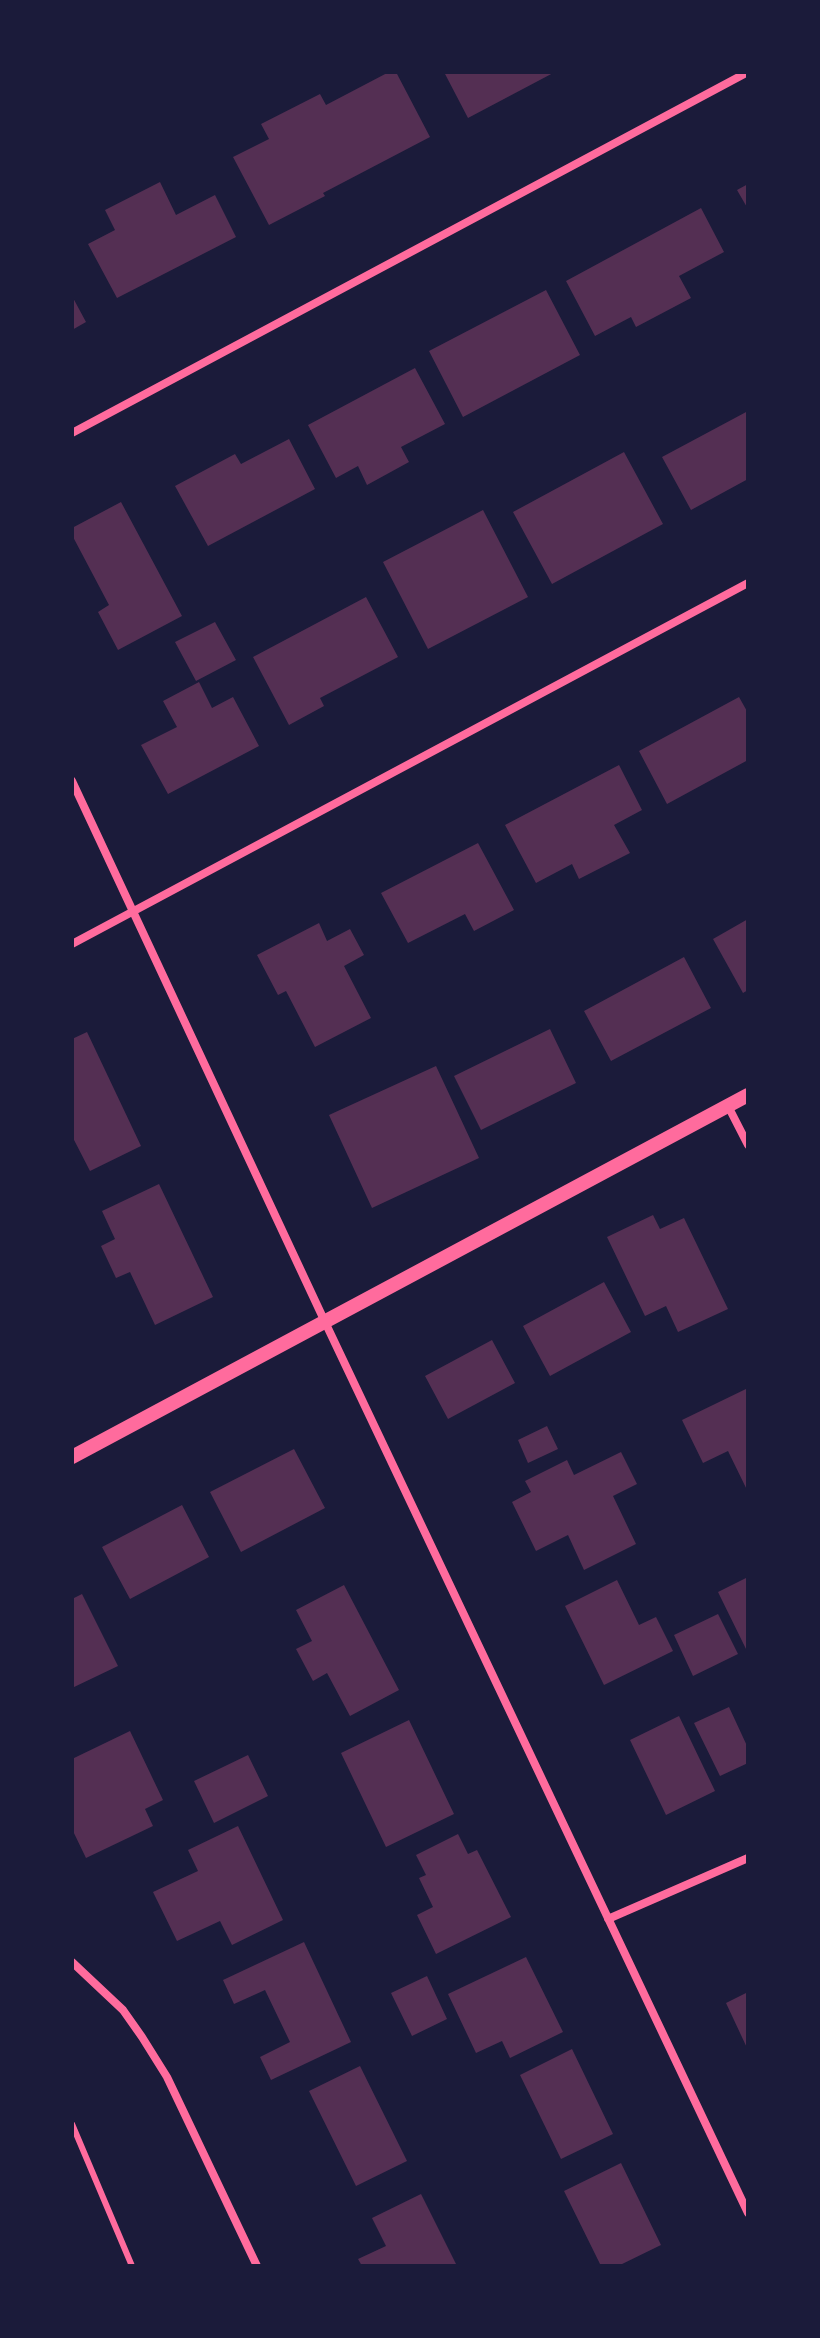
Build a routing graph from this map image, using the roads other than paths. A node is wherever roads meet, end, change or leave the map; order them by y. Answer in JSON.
{"nodes":[{"id":1,"x":748,"y":72,"type":"edge"},
{"id":2,"x":72,"y":433,"type":"edge"},
{"id":3,"x":748,"y":583,"type":"edge"},
{"id":4,"x":72,"y":781,"type":"edge"},
{"id":5,"x":133,"y":912,"type":"junction"},
{"id":6,"x":72,"y":944,"type":"edge"},
{"id":7,"x":748,"y":1095,"type":"edge"},
{"id":8,"x":728,"y":1106,"type":"junction"},
{"id":9,"x":748,"y":1145,"type":"edge"},
{"id":10,"x":325,"y":1322,"type":"junction"},
{"id":11,"x":72,"y":1457,"type":"edge"},
{"id":12,"x":748,"y":1858,"type":"edge"},
{"id":13,"x":608,"y":1919,"type":"junction"},
{"id":14,"x":72,"y":1962,"type":"edge"},
{"id":15,"x":72,"y":2124,"type":"edge"},
{"id":16,"x":748,"y":2213,"type":"edge"},
{"id":17,"x":132,"y":2266,"type":"edge"},
{"id":18,"x":257,"y":2266,"type":"edge"}],
"edges":[{"from":1,"to":2,"type":"street"},
{"from":3,"to":5,"type":"street"},
{"from":4,"to":5,"type":"street"},
{"from":5,"to":6,"type":"street"},
{"from":5,"to":10,"type":"street"},
{"from":7,"to":8,"type":"street"},
{"from":8,"to":9,"type":"street"},
{"from":8,"to":10,"type":"street"},
{"from":10,"to":11,"type":"street"},
{"from":10,"to":13,"type":"street"},
{"from":12,"to":13,"type":"street"},
{"from":13,"to":16,"type":"street"},
{"from":14,"to":18,"type":"street"},
{"from":15,"to":17,"type":"lane"}]}
